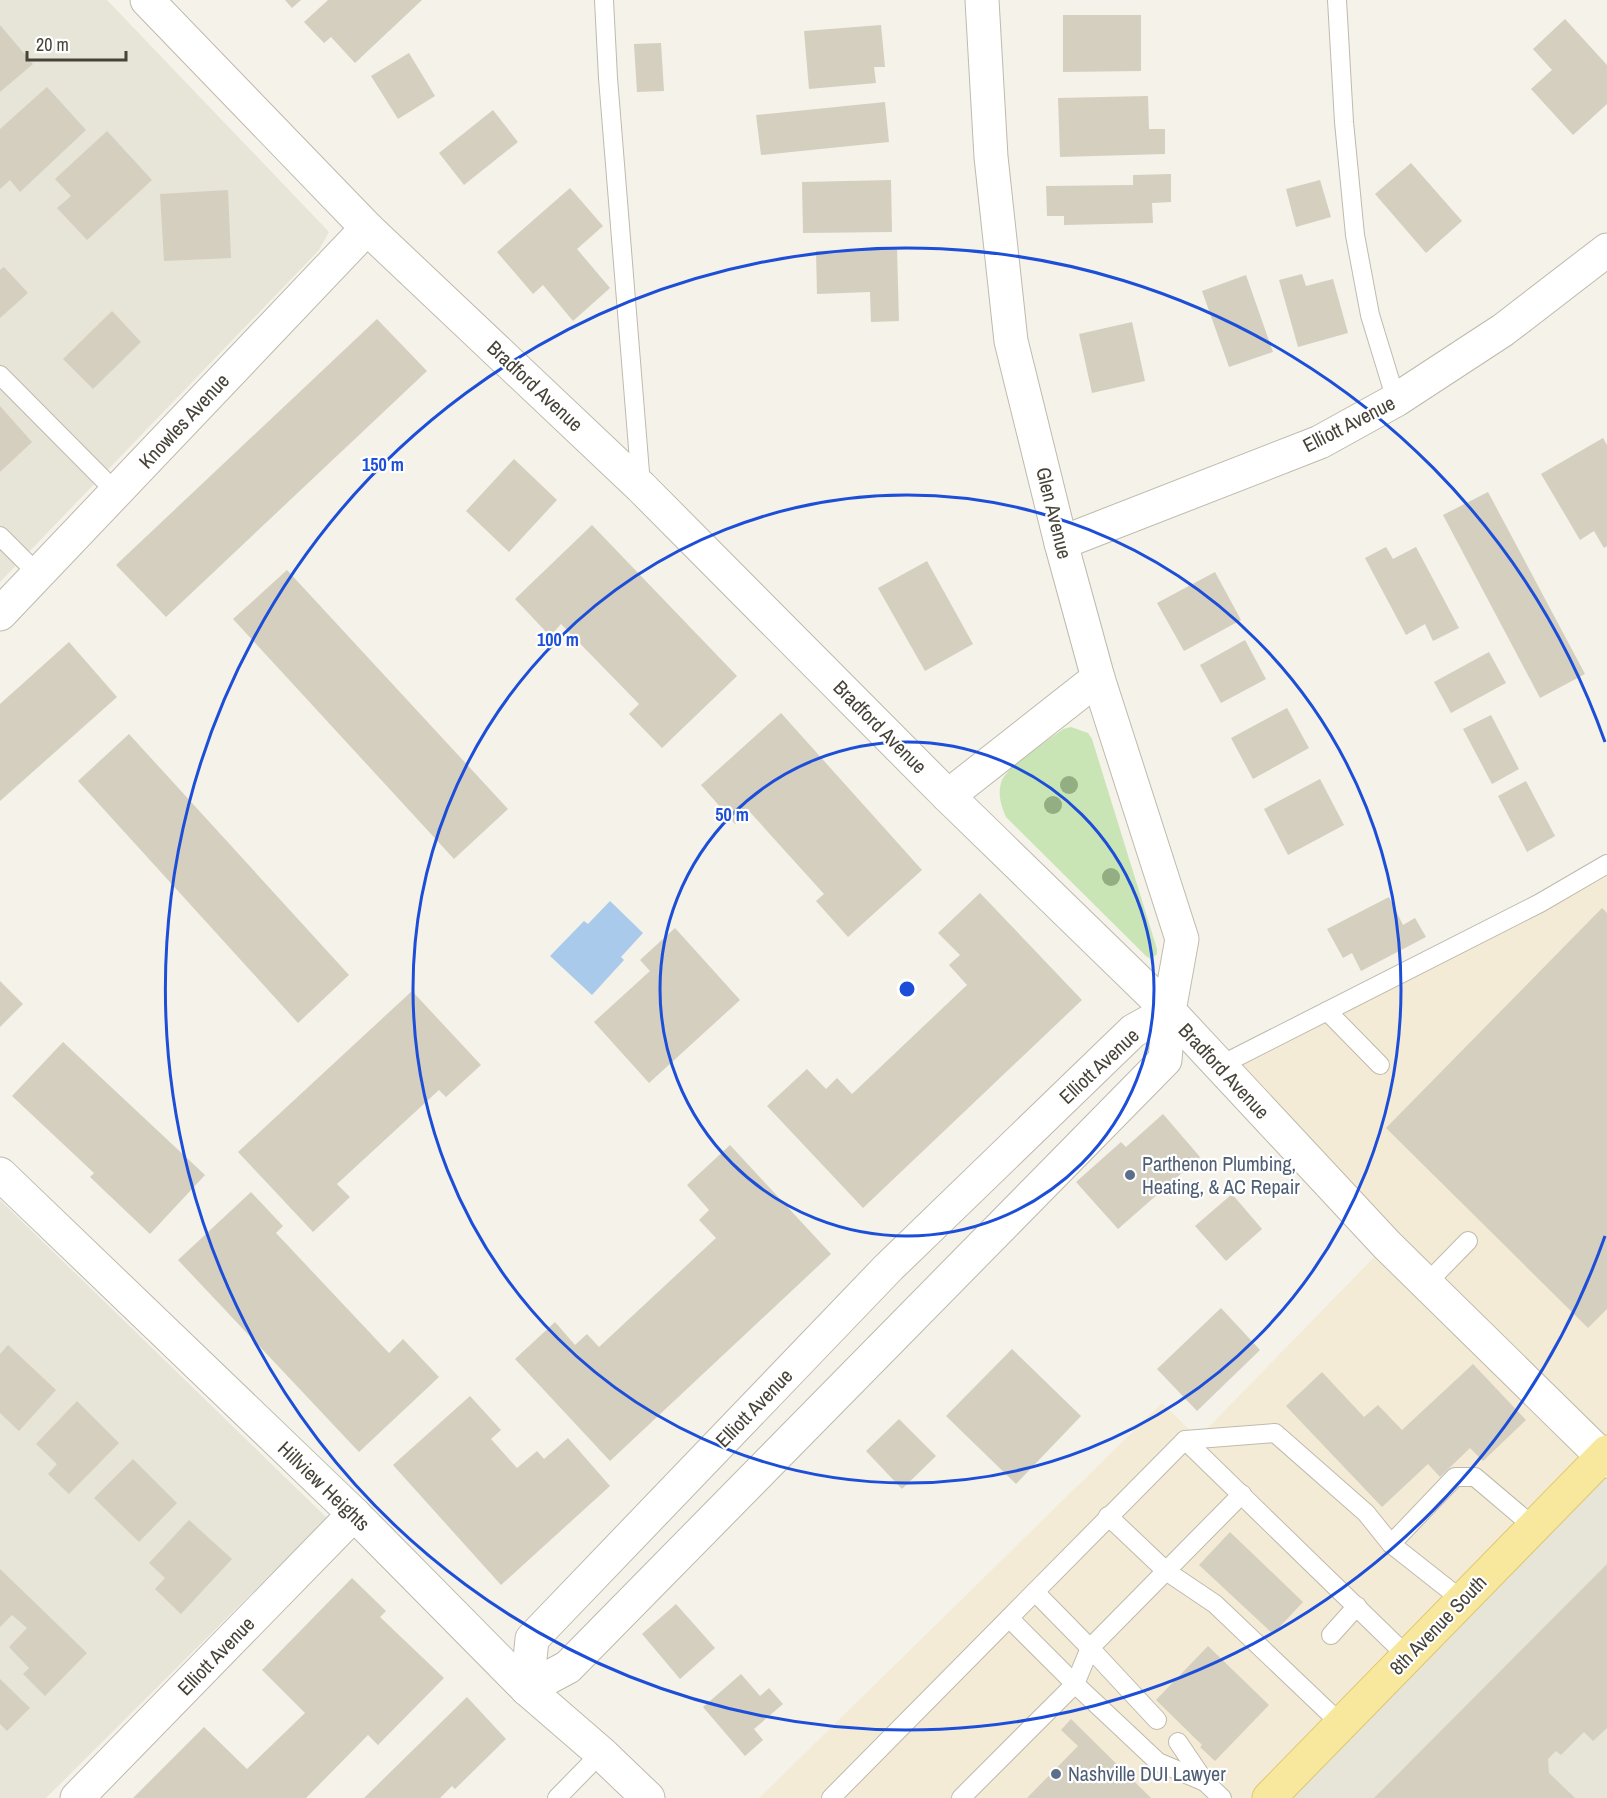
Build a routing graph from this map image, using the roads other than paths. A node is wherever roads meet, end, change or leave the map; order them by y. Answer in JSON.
{"nodes":[{"id":1,"x":147,"y":0,"type":"edge"},
{"id":2,"x":604,"y":0,"type":"edge"},
{"id":3,"x":982,"y":0,"type":"edge"},
{"id":4,"x":1337,"y":0,"type":"edge"},
{"id":5,"x":367,"y":228,"type":"junction"},
{"id":6,"x":1607,"y":250,"type":"edge"},
{"id":7,"x":0,"y":375,"type":"edge"},
{"id":8,"x":1396,"y":400,"type":"junction"},
{"id":9,"x":641,"y":487,"type":"junction"},
{"id":10,"x":117,"y":493,"type":"junction"},
{"id":11,"x":0,"y":536,"type":"edge"},
{"id":12,"x":1061,"y":543,"type":"junction"},
{"id":13,"x":38,"y":574,"type":"junction"},
{"id":14,"x":0,"y":614,"type":"edge"},
{"id":15,"x":1098,"y":678,"type":"junction"},
{"id":16,"x":948,"y":796,"type":"junction"},
{"id":17,"x":1607,"y":864,"type":"edge"},
{"id":18,"x":1169,"y":1011,"type":"junction"},
{"id":19,"x":1327,"y":1011,"type":"junction"},
{"id":20,"x":1380,"y":1065,"type":"dead end"},
{"id":21,"x":1219,"y":1066,"type":"junction"},
{"id":22,"x":0,"y":1174,"type":"edge"},
{"id":23,"x":1468,"y":1241,"type":"dead end"},
{"id":24,"x":1426,"y":1284,"type":"junction"},
{"id":25,"x":1185,"y":1440,"type":"junction"},
{"id":26,"x":1605,"y":1456,"type":"edge"},
{"id":27,"x":1242,"y":1494,"type":"junction"},
{"id":28,"x":354,"y":1514,"type":"junction"},
{"id":29,"x":1108,"y":1516,"type":"junction"},
{"id":30,"x":1534,"y":1527,"type":"junction"},
{"id":31,"x":1391,"y":1544,"type":"junction"},
{"id":32,"x":1166,"y":1572,"type":"junction"},
{"id":33,"x":1035,"y":1592,"type":"junction"},
{"id":34,"x":1462,"y":1600,"type":"junction"},
{"id":35,"x":1357,"y":1606,"type":"junction"},
{"id":36,"x":1009,"y":1618,"type":"junction"},
{"id":37,"x":1331,"y":1635,"type":"dead end"},
{"id":38,"x":1090,"y":1648,"type":"junction"},
{"id":39,"x":1407,"y":1656,"type":"junction"},
{"id":40,"x":1075,"y":1684,"type":"junction"},
{"id":41,"x":527,"y":1689,"type":"junction"},
{"id":42,"x":1157,"y":1720,"type":"dead end"},
{"id":43,"x":1341,"y":1724,"type":"junction"},
{"id":44,"x":1178,"y":1742,"type":"dead end"},
{"id":45,"x":601,"y":1753,"type":"junction"},
{"id":46,"x":1205,"y":1782,"type":"junction"},
{"id":47,"x":77,"y":1798,"type":"edge"},
{"id":48,"x":557,"y":1798,"type":"edge"},
{"id":49,"x":648,"y":1798,"type":"edge"},
{"id":50,"x":831,"y":1798,"type":"edge"},
{"id":51,"x":961,"y":1798,"type":"edge"},
{"id":52,"x":1222,"y":1798,"type":"edge"},
{"id":53,"x":1269,"y":1798,"type":"edge"}],
"edges":[{"from":1,"to":5,"type":"street","name":"Bradford Avenue"},
{"from":2,"to":9,"type":"lane"},
{"from":3,"to":12,"type":"street","name":"Glen Avenue"},
{"from":4,"to":8,"type":"lane"},
{"from":5,"to":9,"type":"street","name":"Bradford Avenue"},
{"from":5,"to":10,"type":"street","name":"Knowles Avenue"},
{"from":6,"to":8,"type":"street","name":"Elliott Avenue"},
{"from":7,"to":10,"type":"lane"},
{"from":8,"to":12,"type":"street","name":"Elliott Avenue"},
{"from":9,"to":16,"type":"street","name":"Bradford Avenue"},
{"from":10,"to":13,"type":"street","name":"Knowles Avenue"},
{"from":11,"to":13,"type":"lane"},
{"from":12,"to":15,"type":"street","name":"Glen Avenue"},
{"from":13,"to":14,"type":"street","name":"Knowles Avenue"},
{"from":15,"to":16,"type":"street"},
{"from":15,"to":18,"type":"street","name":"Glen Avenue"},
{"from":16,"to":18,"type":"street","name":"Bradford Avenue"},
{"from":17,"to":19,"type":"lane"},
{"from":18,"to":21,"type":"street","name":"Bradford Avenue"},
{"from":18,"to":41,"type":"street","name":"Elliott Avenue"},
{"from":18,"to":41,"type":"street","name":"Elliott Avenue"},
{"from":19,"to":20,"type":"lane"},
{"from":19,"to":21,"type":"lane"},
{"from":21,"to":24,"type":"street","name":"Bradford Avenue"},
{"from":22,"to":28,"type":"street","name":"Hillview Heights"},
{"from":23,"to":24,"type":"lane"},
{"from":24,"to":26,"type":"street","name":"Bradford Avenue"},
{"from":25,"to":27,"type":"lane"},
{"from":25,"to":29,"type":"lane"},
{"from":25,"to":31,"type":"lane"},
{"from":26,"to":30,"type":"main road","name":"8th Avenue South"},
{"from":27,"to":32,"type":"lane"},
{"from":27,"to":35,"type":"lane"},
{"from":28,"to":41,"type":"street","name":"Hillview Heights"},
{"from":28,"to":47,"type":"street","name":"Elliott Avenue"},
{"from":29,"to":32,"type":"lane"},
{"from":29,"to":33,"type":"lane"},
{"from":30,"to":31,"type":"lane"},
{"from":30,"to":34,"type":"main road","name":"8th Avenue South"},
{"from":31,"to":34,"type":"lane"},
{"from":32,"to":38,"type":"lane"},
{"from":32,"to":43,"type":"lane"},
{"from":33,"to":36,"type":"lane"},
{"from":33,"to":38,"type":"lane"},
{"from":34,"to":39,"type":"main road","name":"8th Avenue South"},
{"from":35,"to":37,"type":"lane"},
{"from":35,"to":39,"type":"lane"},
{"from":36,"to":40,"type":"lane"},
{"from":36,"to":50,"type":"lane"},
{"from":38,"to":40,"type":"lane"},
{"from":38,"to":42,"type":"lane"},
{"from":39,"to":43,"type":"main road","name":"8th Avenue South"},
{"from":40,"to":46,"type":"lane"},
{"from":40,"to":51,"type":"lane"},
{"from":41,"to":45,"type":"street","name":"Hillview Heights"},
{"from":43,"to":53,"type":"main road","name":"8th Avenue South"},
{"from":44,"to":46,"type":"lane"},
{"from":45,"to":48,"type":"lane"},
{"from":45,"to":49,"type":"street","name":"Hillview Heights"},
{"from":46,"to":52,"type":"lane"}]}
